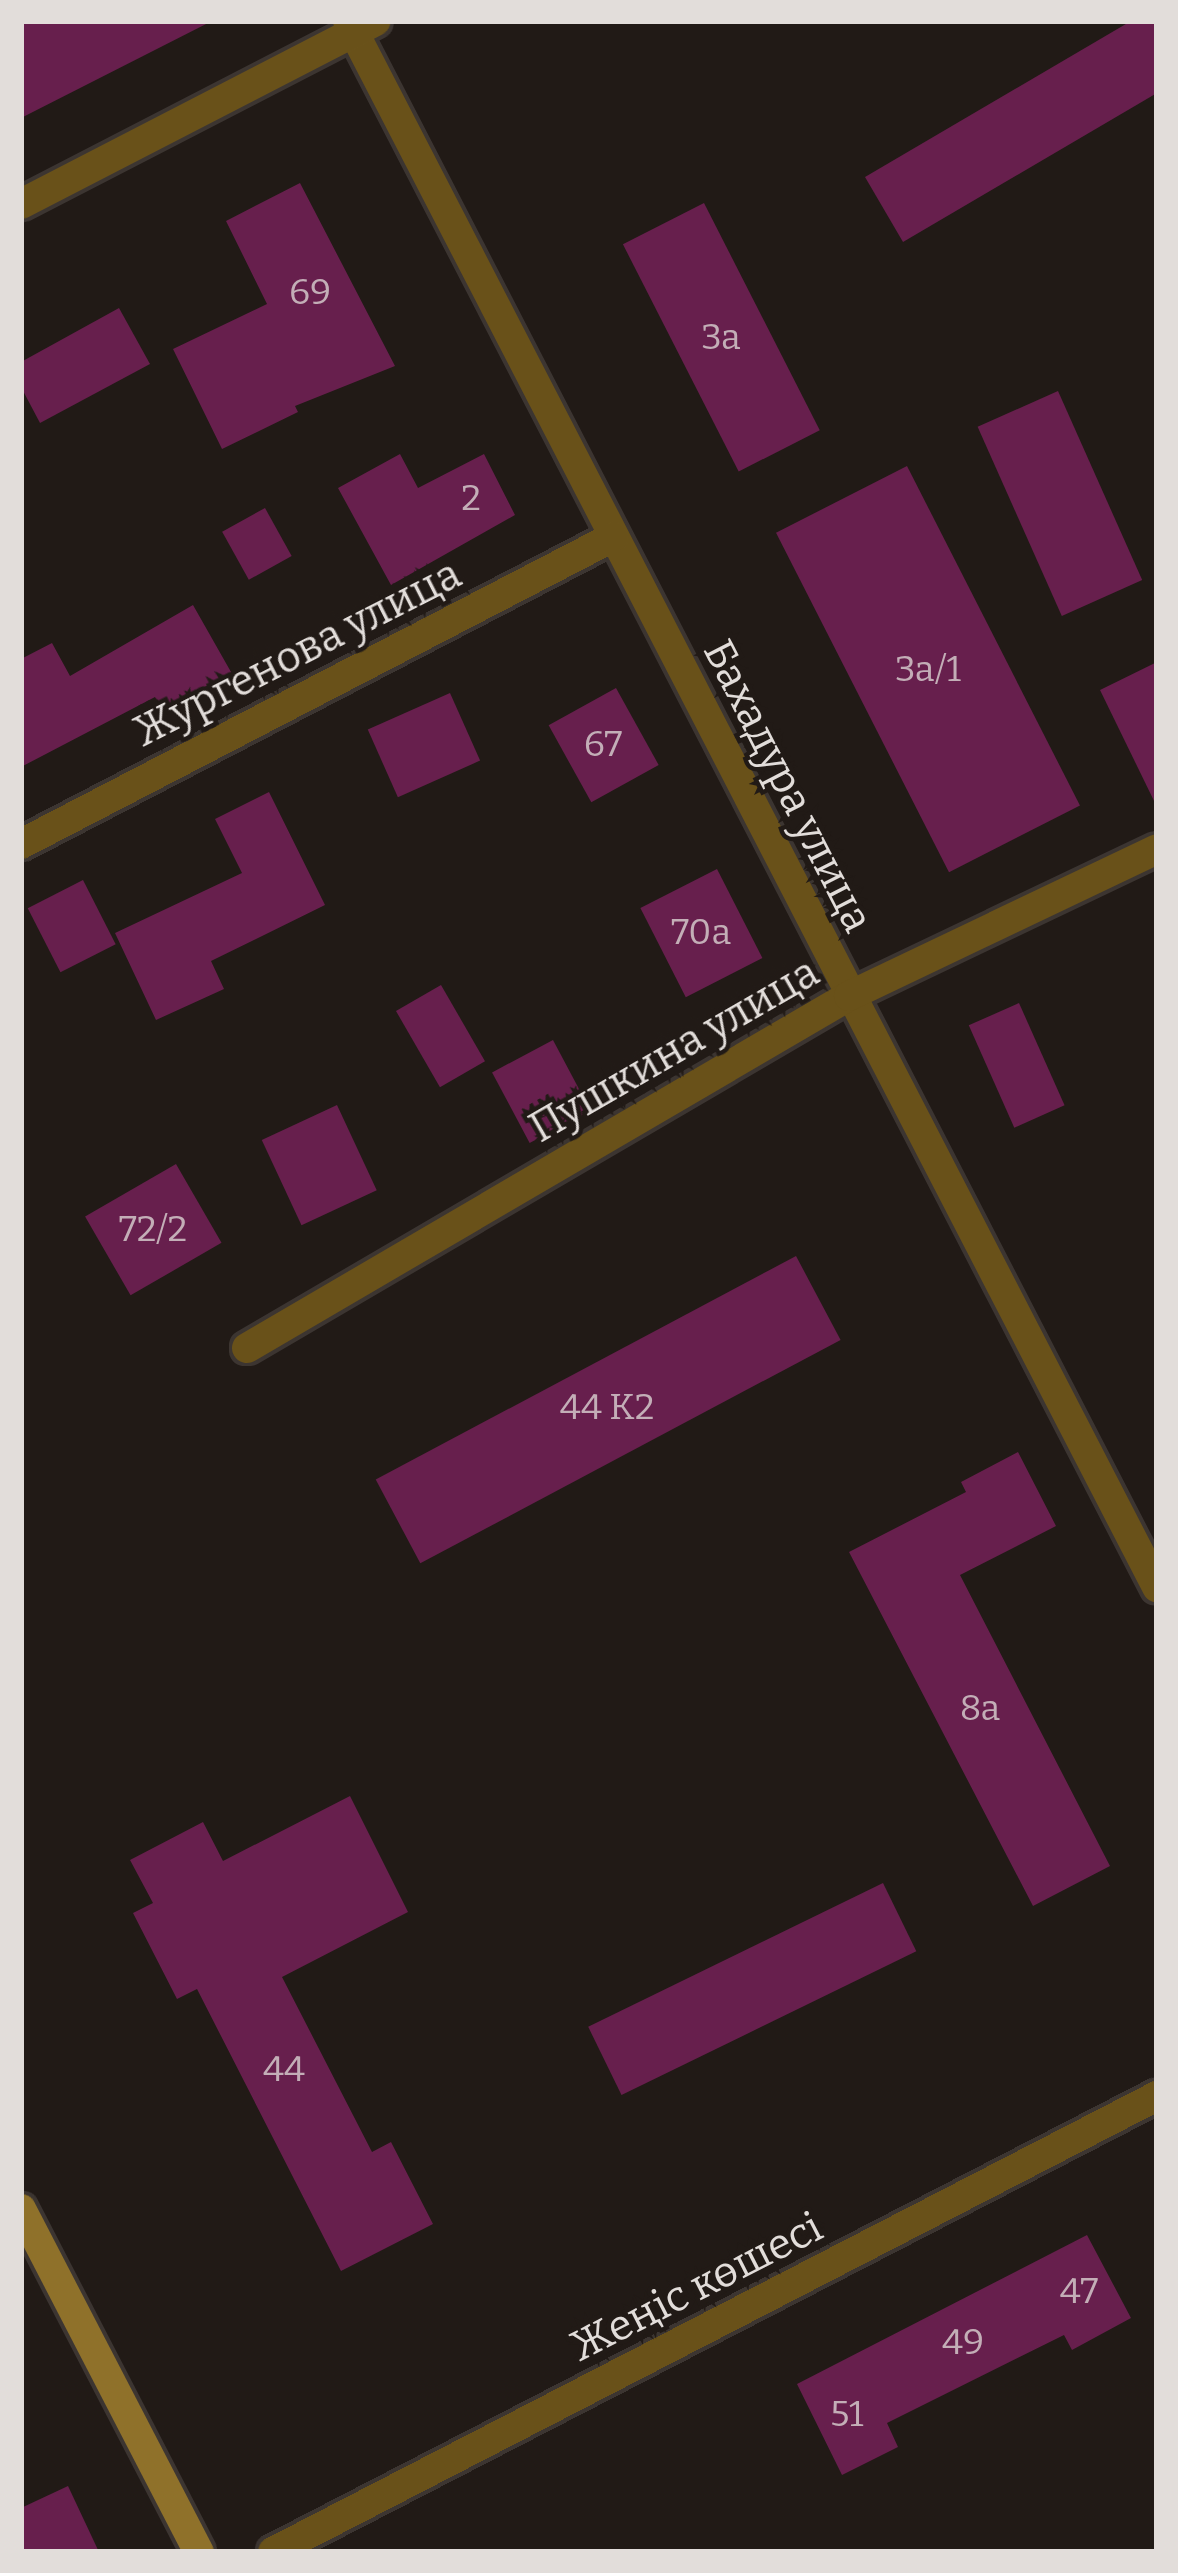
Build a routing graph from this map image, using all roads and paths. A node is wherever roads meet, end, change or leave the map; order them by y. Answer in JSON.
{"nodes":[{"id":1,"x":359,"y":25,"type":"edge"},
{"id":2,"x":21,"y":204,"type":"edge"},
{"id":3,"x":613,"y":537,"type":"junction"},
{"id":4,"x":21,"y":844,"type":"edge"},
{"id":5,"x":1157,"y":848,"type":"edge"},
{"id":6,"x":849,"y":996,"type":"junction"},
{"id":7,"x":247,"y":1348,"type":"dead end"},
{"id":8,"x":1157,"y":1588,"type":"edge"},
{"id":9,"x":1157,"y":2096,"type":"edge"},
{"id":10,"x":21,"y":2209,"type":"edge"},
{"id":11,"x":199,"y":2552,"type":"edge"},
{"id":12,"x":272,"y":2552,"type":"edge"}],
"edges":[{"from":1,"to":2,"type":"street"},
{"from":1,"to":3,"type":"street","name":"Бахадура улица"},
{"from":3,"to":4,"type":"street","name":"Жургенова улица"},
{"from":3,"to":6,"type":"street","name":"Бахадура улица"},
{"from":5,"to":6,"type":"street","name":"Пушкина улица"},
{"from":6,"to":7,"type":"street","name":"Пушкина улица"},
{"from":6,"to":8,"type":"street","name":"Бахадура улица"},
{"from":9,"to":12,"type":"street","name":"Жеңіс көшесі"},
{"from":10,"to":11,"type":"street"}]}
